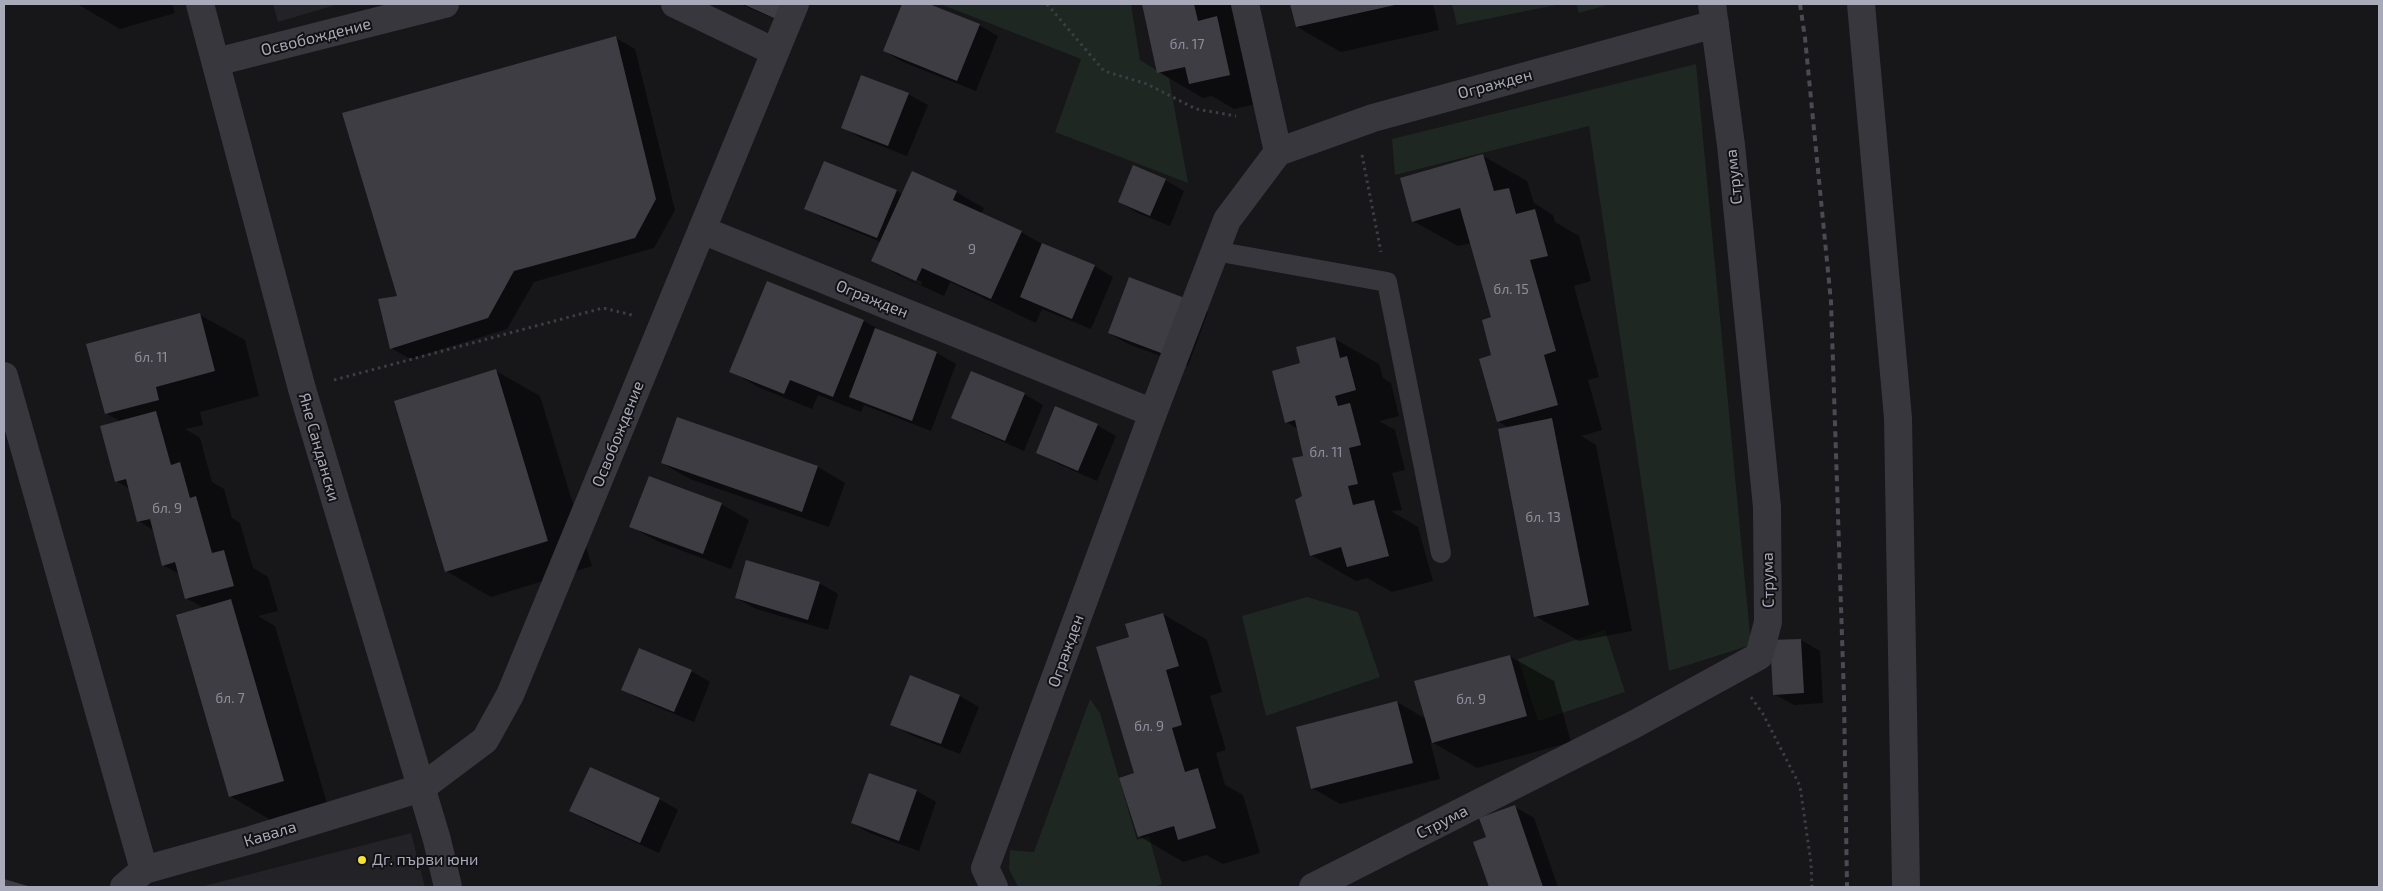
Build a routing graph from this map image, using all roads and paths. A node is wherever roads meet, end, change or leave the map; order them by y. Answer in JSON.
{"nodes":[{"id":1,"x":200,"y":4,"type":"edge"},
{"id":2,"x":445,"y":4,"type":"edge"},
{"id":3,"x":675,"y":4,"type":"edge"},
{"id":4,"x":795,"y":4,"type":"edge"},
{"id":5,"x":1047,"y":4,"type":"edge"},
{"id":6,"x":1245,"y":4,"type":"edge"},
{"id":7,"x":1861,"y":4,"type":"edge"},
{"id":8,"x":1714,"y":14,"type":"edge"},
{"id":9,"x":775,"y":52,"type":"junction"},
{"id":10,"x":216,"y":62,"type":"junction"},
{"id":11,"x":1238,"y":116,"type":"dead end"},
{"id":12,"x":1356,"y":124,"type":"junction"},
{"id":13,"x":1278,"y":152,"type":"junction"},
{"id":14,"x":702,"y":230,"type":"junction"},
{"id":15,"x":1215,"y":251,"type":"junction"},
{"id":16,"x":1387,"y":282,"type":"junction"},
{"id":17,"x":664,"y":322,"type":"junction"},
{"id":18,"x":4,"y":376,"type":"edge"},
{"id":19,"x":302,"y":389,"type":"junction"},
{"id":20,"x":1153,"y":414,"type":"junction"},
{"id":21,"x":1440,"y":553,"type":"dead end"},
{"id":22,"x":1733,"y":670,"type":"junction"},
{"id":23,"x":420,"y":788,"type":"junction"},
{"id":24,"x":134,"y":879,"type":"edge"},
{"id":25,"x":448,"y":887,"type":"edge"},
{"id":26,"x":994,"y":887,"type":"edge"},
{"id":27,"x":1313,"y":887,"type":"edge"},
{"id":28,"x":1812,"y":887,"type":"edge"},
{"id":29,"x":1906,"y":887,"type":"edge"}],
"edges":[{"from":1,"to":10,"type":"street","name":"Яне Сандански"},
{"from":2,"to":10,"type":"street","name":"Освобождение"},
{"from":3,"to":9,"type":"street"},
{"from":4,"to":9,"type":"street","name":"Освобождение"},
{"from":5,"to":11,"type":"path"},
{"from":6,"to":13,"type":"street"},
{"from":7,"to":29,"type":"street"},
{"from":8,"to":12,"type":"street","name":"Огражден"},
{"from":8,"to":22,"type":"street","name":"Струма"},
{"from":9,"to":14,"type":"street","name":"Освобождение"},
{"from":10,"to":19,"type":"street","name":"Яне Сандански"},
{"from":12,"to":13,"type":"street","name":"Огражден"},
{"from":12,"to":16,"type":"path"},
{"from":13,"to":15,"type":"street","name":"Огражден"},
{"from":14,"to":17,"type":"street","name":"Освобождение"},
{"from":14,"to":20,"type":"street","name":"Огражден"},
{"from":15,"to":16,"type":"lane"},
{"from":15,"to":20,"type":"street","name":"Огражден"},
{"from":16,"to":21,"type":"lane"},
{"from":17,"to":19,"type":"path"},
{"from":17,"to":23,"type":"street","name":"Освобождение"},
{"from":18,"to":24,"type":"street"},
{"from":19,"to":23,"type":"street","name":"Яне Сандански"},
{"from":20,"to":26,"type":"street","name":"Огражден"},
{"from":22,"to":27,"type":"street","name":"Струма"},
{"from":22,"to":28,"type":"path"},
{"from":23,"to":24,"type":"street","name":"Кавала"},
{"from":23,"to":25,"type":"street","name":"Яне Сандански"}]}
